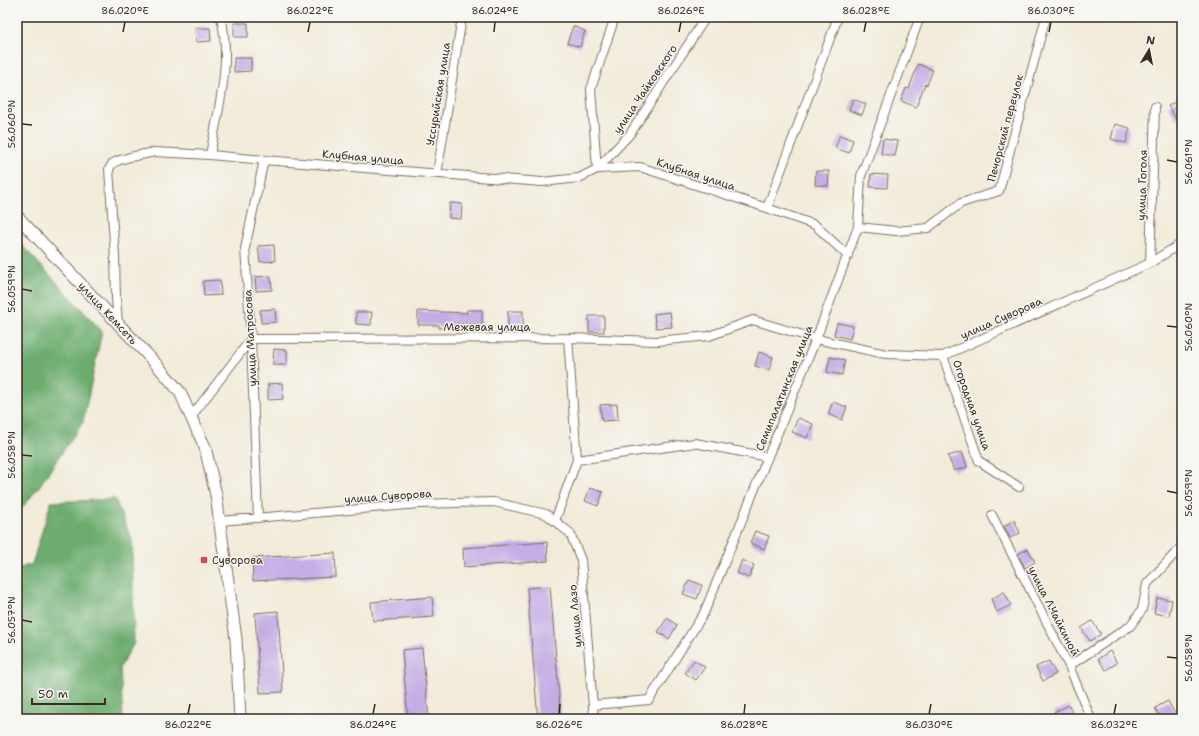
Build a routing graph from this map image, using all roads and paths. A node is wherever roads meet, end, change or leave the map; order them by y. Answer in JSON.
{"nodes":[{"id":1,"x":221,"y":17,"type":"edge"},
{"id":2,"x":462,"y":17,"type":"edge"},
{"id":3,"x":615,"y":17,"type":"edge"},
{"id":4,"x":706,"y":17,"type":"edge"},
{"id":5,"x":838,"y":17,"type":"edge"},
{"id":6,"x":920,"y":17,"type":"edge"},
{"id":7,"x":1046,"y":17,"type":"edge"},
{"id":8,"x":1155,"y":107,"type":"dead end"},
{"id":9,"x":210,"y":155,"type":"junction"},
{"id":10,"x":264,"y":160,"type":"junction"},
{"id":11,"x":597,"y":169,"type":"junction"},
{"id":12,"x":437,"y":174,"type":"junction"},
{"id":13,"x":767,"y":208,"type":"junction"},
{"id":14,"x":17,"y":216,"type":"edge"},
{"id":15,"x":858,"y":227,"type":"junction"},
{"id":16,"x":1182,"y":244,"type":"edge"},
{"id":17,"x":848,"y":256,"type":"junction"},
{"id":18,"x":1150,"y":264,"type":"junction"},
{"id":19,"x":118,"y":324,"type":"junction"},
{"id":20,"x":568,"y":338,"type":"junction"},
{"id":21,"x":251,"y":339,"type":"junction"},
{"id":22,"x":816,"y":339,"type":"junction"},
{"id":23,"x":943,"y":356,"type":"junction"},
{"id":24,"x":191,"y":416,"type":"junction"},
{"id":25,"x":768,"y":457,"type":"junction"},
{"id":26,"x":577,"y":460,"type":"junction"},
{"id":27,"x":1019,"y":487,"type":"dead end"},
{"id":28,"x":992,"y":515,"type":"dead end"},
{"id":29,"x":258,"y":518,"type":"junction"},
{"id":30,"x":220,"y":521,"type":"junction"},
{"id":31,"x":555,"y":521,"type":"junction"},
{"id":32,"x":1182,"y":546,"type":"edge"},
{"id":33,"x":1070,"y":666,"type":"junction"},
{"id":34,"x":593,"y":705,"type":"junction"},
{"id":35,"x":240,"y":719,"type":"edge"},
{"id":36,"x":594,"y":719,"type":"edge"},
{"id":37,"x":1091,"y":719,"type":"edge"}],
"edges":[{"from":1,"to":9,"type":"street"},
{"from":2,"to":12,"type":"street","name":"Уссурийская улица"},
{"from":3,"to":11,"type":"street"},
{"from":4,"to":11,"type":"street","name":"улица Чайковского"},
{"from":5,"to":13,"type":"street"},
{"from":6,"to":15,"type":"street","name":"Семипалатинская улица"},
{"from":7,"to":15,"type":"street","name":"Печорский переулок"},
{"from":8,"to":18,"type":"street","name":"улица Гоголя"},
{"from":9,"to":10,"type":"street","name":"Клубная улица"},
{"from":9,"to":19,"type":"street","name":"Клубная улица"},
{"from":10,"to":12,"type":"street","name":"Клубная улица"},
{"from":10,"to":21,"type":"street","name":"улица Матросова"},
{"from":11,"to":12,"type":"street","name":"Клубная улица"},
{"from":11,"to":13,"type":"street","name":"Клубная улица"},
{"from":13,"to":17,"type":"street","name":"Клубная улица"},
{"from":14,"to":19,"type":"main road","name":"улица Кемсеть"},
{"from":15,"to":17,"type":"street","name":"Семипалатинская улица"},
{"from":16,"to":18,"type":"street","name":"улица Суворова"},
{"from":17,"to":22,"type":"street","name":"Семипалатинская улица"},
{"from":18,"to":23,"type":"street","name":"улица Суворова"},
{"from":19,"to":24,"type":"main road","name":"улица Кемсеть"},
{"from":20,"to":21,"type":"street","name":"Межевая улица"},
{"from":20,"to":22,"type":"street","name":"Межевая улица"},
{"from":20,"to":26,"type":"street"},
{"from":21,"to":24,"type":"street"},
{"from":21,"to":29,"type":"street","name":"улица Матросова"},
{"from":22,"to":23,"type":"street","name":"улица Суворова"},
{"from":22,"to":25,"type":"street","name":"Семипалатинская улица"},
{"from":23,"to":27,"type":"street","name":"Огородная улица"},
{"from":24,"to":30,"type":"main road"},
{"from":25,"to":26,"type":"street"},
{"from":25,"to":34,"type":"street","name":"Семипалатинская улица"},
{"from":26,"to":31,"type":"street"},
{"from":28,"to":33,"type":"street","name":"улица Л.Чайкиной"},
{"from":29,"to":30,"type":"street","name":"улица Суворова"},
{"from":29,"to":31,"type":"street","name":"улица Суворова"},
{"from":30,"to":35,"type":"main road"},
{"from":31,"to":34,"type":"street","name":"улица Лазо"},
{"from":32,"to":33,"type":"street"},
{"from":33,"to":37,"type":"street","name":"улица Л.Чайкиной"},
{"from":34,"to":36,"type":"street","name":"улица Лазо"}]}
